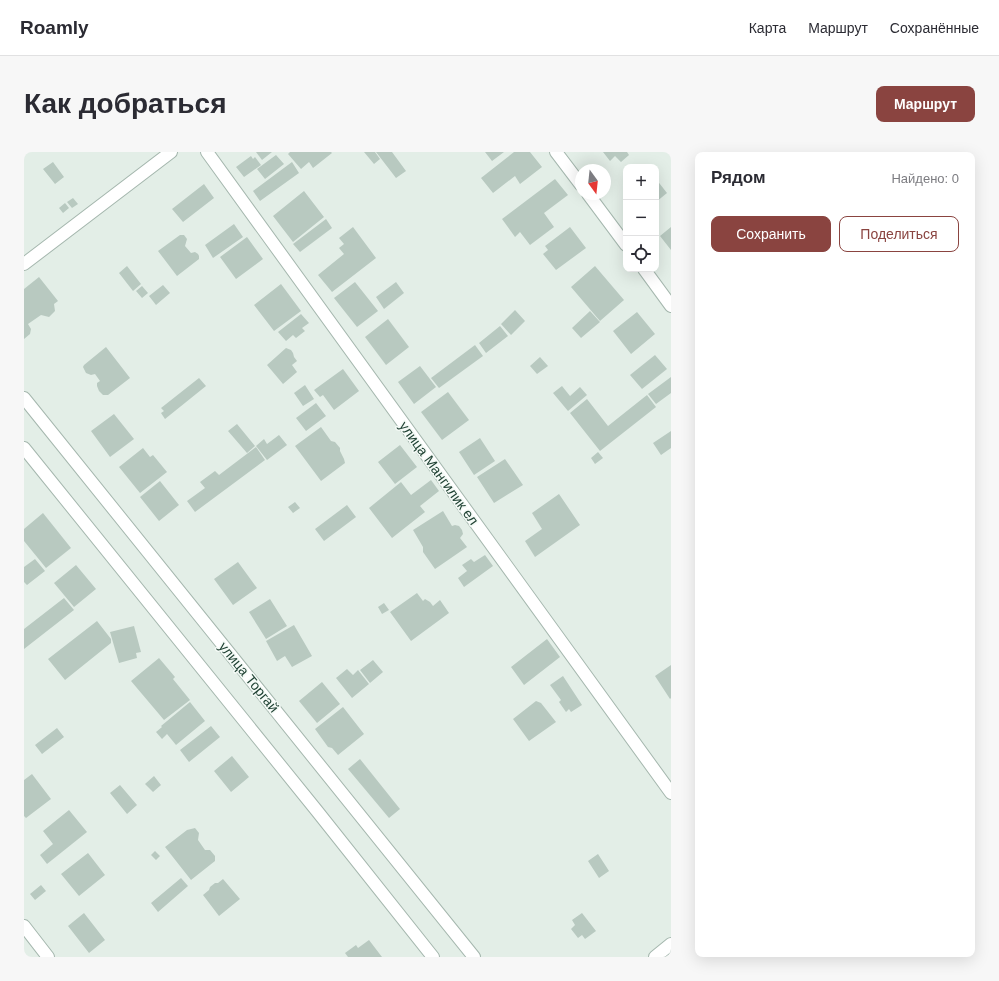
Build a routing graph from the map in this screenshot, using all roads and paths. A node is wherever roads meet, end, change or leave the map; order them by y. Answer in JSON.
{"nodes":[{"id":1,"x":171,"y":152,"type":"edge"},
{"id":2,"x":206,"y":152,"type":"edge"},
{"id":3,"x":556,"y":152,"type":"edge"},
{"id":4,"x":575,"y":177,"type":"edge"},
{"id":5,"x":592,"y":200,"type":"edge"},
{"id":6,"x":623,"y":241,"type":"edge"},
{"id":7,"x":24,"y":264,"type":"edge"},
{"id":8,"x":646,"y":272,"type":"edge"},
{"id":9,"x":671,"y":306,"type":"edge"},
{"id":10,"x":24,"y":398,"type":"edge"},
{"id":11,"x":24,"y":448,"type":"edge"},
{"id":12,"x":671,"y":794,"type":"edge"},
{"id":13,"x":24,"y":926,"type":"edge"},
{"id":14,"x":671,"y":944,"type":"edge"},
{"id":15,"x":48,"y":957,"type":"edge"},
{"id":16,"x":433,"y":957,"type":"edge"},
{"id":17,"x":474,"y":957,"type":"edge"},
{"id":18,"x":655,"y":957,"type":"edge"}],
"edges":[{"from":1,"to":7,"type":"street"},
{"from":2,"to":12,"type":"street","name":"улица Мангилик ел"},
{"from":3,"to":4,"type":"street"},
{"from":5,"to":6,"type":"street"},
{"from":8,"to":9,"type":"street"},
{"from":10,"to":17,"type":"street","name":"улица Торгай"},
{"from":11,"to":16,"type":"street"},
{"from":13,"to":15,"type":"street"},
{"from":14,"to":18,"type":"street"}]}
